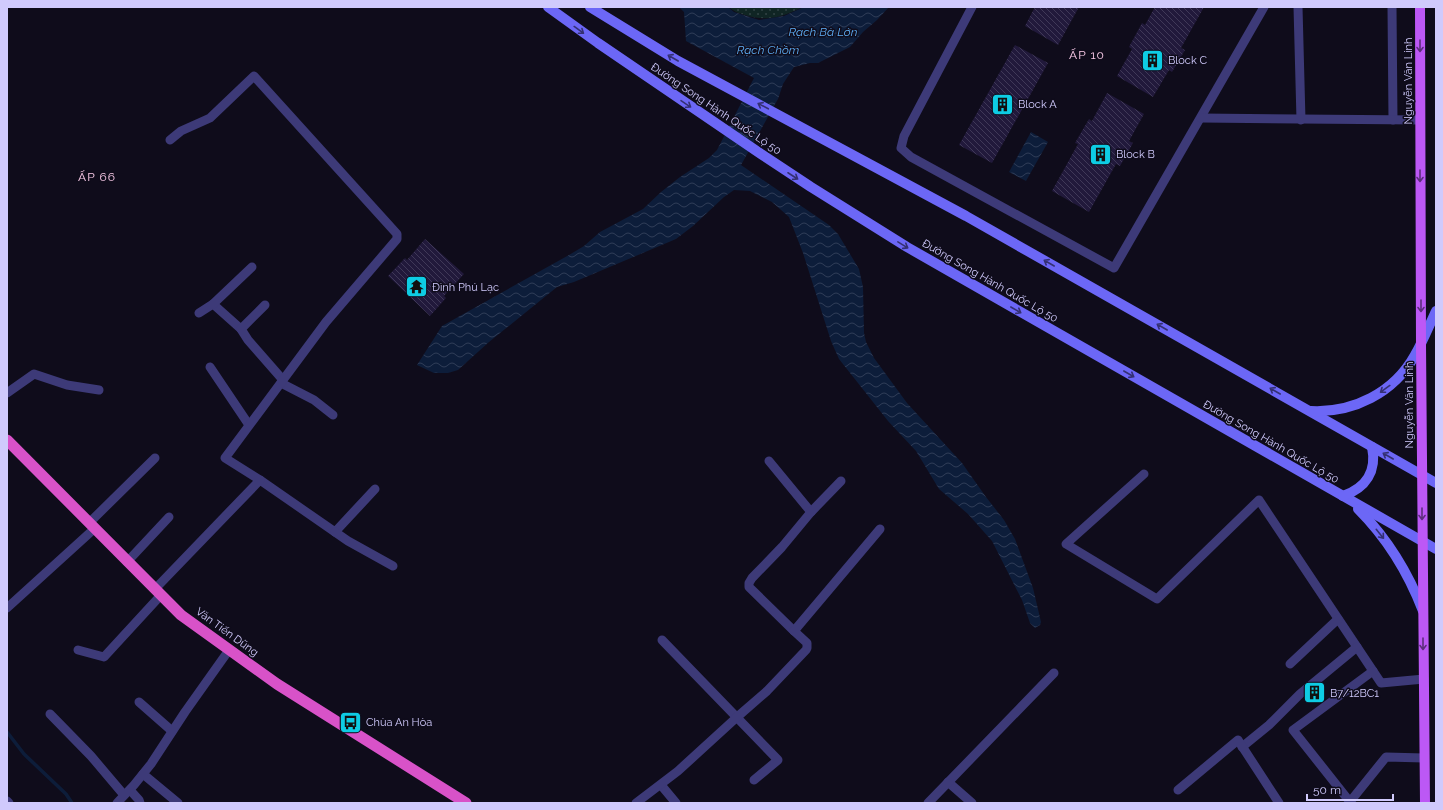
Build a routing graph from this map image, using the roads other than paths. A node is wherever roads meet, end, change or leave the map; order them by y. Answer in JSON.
{"nodes":[{"id":1,"x":548,"y":7,"type":"edge"},
{"id":2,"x":590,"y":7,"type":"edge"},
{"id":3,"x":972,"y":7,"type":"edge"},
{"id":4,"x":1264,"y":7,"type":"edge"},
{"id":5,"x":1298,"y":7,"type":"edge"},
{"id":6,"x":1392,"y":7,"type":"edge"},
{"id":7,"x":1420,"y":7,"type":"edge"},
{"id":8,"x":1201,"y":118,"type":"junction"},
{"id":9,"x":1301,"y":120,"type":"junction"},
{"id":10,"x":1393,"y":120,"type":"junction"},
{"id":11,"x":1420,"y":120,"type":"junction"},
{"id":12,"x":170,"y":140,"type":"dead end"},
{"id":13,"x":252,"y":267,"type":"dead end"},
{"id":14,"x":213,"y":304,"type":"junction"},
{"id":15,"x":265,"y":305,"type":"dead end"},
{"id":16,"x":1436,"y":311,"type":"edge"},
{"id":17,"x":199,"y":313,"type":"dead end"},
{"id":18,"x":241,"y":329,"type":"junction"},
{"id":19,"x":1421,"y":345,"type":"junction"},
{"id":20,"x":210,"y":367,"type":"dead end"},
{"id":21,"x":282,"y":382,"type":"junction"},
{"id":22,"x":99,"y":390,"type":"dead end"},
{"id":23,"x":7,"y":393,"type":"edge"},
{"id":24,"x":1309,"y":411,"type":"junction"},
{"id":25,"x":333,"y":415,"type":"dead end"},
{"id":26,"x":249,"y":426,"type":"junction"},
{"id":27,"x":7,"y":440,"type":"edge"},
{"id":28,"x":1372,"y":447,"type":"junction"},
{"id":29,"x":155,"y":458,"type":"dead end"},
{"id":30,"x":769,"y":462,"type":"dead end"},
{"id":31,"x":1144,"y":474,"type":"dead end"},
{"id":32,"x":1422,"y":475,"type":"junction"},
{"id":33,"x":260,"y":480,"type":"junction"},
{"id":34,"x":841,"y":481,"type":"dead end"},
{"id":35,"x":1436,"y":483,"type":"edge"},
{"id":36,"x":375,"y":489,"type":"dead end"},
{"id":37,"x":1343,"y":496,"type":"junction"},
{"id":38,"x":811,"y":512,"type":"junction"},
{"id":39,"x":169,"y":516,"type":"dead end"},
{"id":40,"x":91,"y":526,"type":"junction"},
{"id":41,"x":880,"y":529,"type":"dead end"},
{"id":42,"x":335,"y":532,"type":"junction"},
{"id":43,"x":1422,"y":542,"type":"junction"},
{"id":44,"x":1436,"y":550,"type":"edge"},
{"id":45,"x":127,"y":562,"type":"junction"},
{"id":46,"x":392,"y":566,"type":"dead end"},
{"id":47,"x":158,"y":592,"type":"junction"},
{"id":48,"x":7,"y":608,"type":"edge"},
{"id":49,"x":1423,"y":612,"type":"junction"},
{"id":50,"x":1338,"y":619,"type":"junction"},
{"id":51,"x":794,"y":631,"type":"junction"},
{"id":52,"x":662,"y":640,"type":"dead end"},
{"id":53,"x":1357,"y":647,"type":"junction"},
{"id":54,"x":78,"y":650,"type":"dead end"},
{"id":55,"x":228,"y":650,"type":"junction"},
{"id":56,"x":1290,"y":664,"type":"dead end"},
{"id":57,"x":1373,"y":671,"type":"junction"},
{"id":58,"x":1054,"y":673,"type":"dead end"},
{"id":59,"x":1424,"y":679,"type":"junction"},
{"id":60,"x":139,"y":702,"type":"dead end"},
{"id":61,"x":50,"y":714,"type":"dead end"},
{"id":62,"x":736,"y":718,"type":"junction"},
{"id":63,"x":172,"y":731,"type":"junction"},
{"id":64,"x":1242,"y":747,"type":"junction"},
{"id":65,"x":1424,"y":758,"type":"junction"},
{"id":66,"x":143,"y":774,"type":"junction"},
{"id":67,"x":754,"y":780,"type":"dead end"},
{"id":68,"x":948,"y":782,"type":"junction"},
{"id":69,"x":661,"y":785,"type":"junction"},
{"id":70,"x":1178,"y":790,"type":"dead end"},
{"id":71,"x":127,"y":793,"type":"junction"},
{"id":72,"x":7,"y":801,"type":"edge"},
{"id":73,"x":460,"y":802,"type":"edge"},
{"id":74,"x":1350,"y":802,"type":"edge"},
{"id":75,"x":9,"y":803,"type":"edge"},
{"id":76,"x":117,"y":803,"type":"edge"},
{"id":77,"x":140,"y":803,"type":"edge"},
{"id":78,"x":178,"y":803,"type":"edge"},
{"id":79,"x":636,"y":803,"type":"edge"},
{"id":80,"x":676,"y":803,"type":"edge"},
{"id":81,"x":928,"y":803,"type":"edge"},
{"id":82,"x":972,"y":803,"type":"edge"},
{"id":83,"x":1279,"y":803,"type":"edge"},
{"id":84,"x":1425,"y":803,"type":"edge"}],
"edges":[{"from":1,"to":37,"type":"main road","name":"Đường Song Hành Quốc Lộ 50","one_way":true},
{"from":24,"to":2,"type":"main road","name":"Đường Song Hành Quốc Lộ 50","one_way":true},
{"from":3,"to":8,"type":"street"},
{"from":4,"to":8,"type":"street"},
{"from":5,"to":9,"type":"street"},
{"from":6,"to":10,"type":"street"},
{"from":7,"to":11,"type":"main road","name":"Nguyễn Văn Linh","one_way":true},
{"from":8,"to":9,"type":"street"},
{"from":9,"to":10,"type":"street"},
{"from":10,"to":11,"type":"street"},
{"from":11,"to":19,"type":"main road","name":"Nguyễn Văn Linh","one_way":true},
{"from":12,"to":21,"type":"street"},
{"from":13,"to":14,"type":"street"},
{"from":14,"to":17,"type":"street"},
{"from":14,"to":18,"type":"street"},
{"from":15,"to":18,"type":"street"},
{"from":16,"to":19,"type":"main road"},
{"from":18,"to":21,"type":"street"},
{"from":19,"to":24,"type":"main road","one_way":true},
{"from":19,"to":32,"type":"main road","name":"Nguyễn Văn Linh"},
{"from":20,"to":26,"type":"street"},
{"from":21,"to":25,"type":"street"},
{"from":21,"to":26,"type":"street"},
{"from":22,"to":23,"type":"street"},
{"from":24,"to":28,"type":"main road","name":"Đường Song Hành Quốc Lộ 50"},
{"from":26,"to":33,"type":"street"},
{"from":27,"to":40,"type":"highway","name":"Văn Tiến Dũng"},
{"from":32,"to":28,"type":"main road","name":"Đường Song Hành Quốc Lộ 50","one_way":true},
{"from":28,"to":37,"type":"main road"},
{"from":29,"to":40,"type":"street"},
{"from":30,"to":38,"type":"street"},
{"from":31,"to":50,"type":"street"},
{"from":32,"to":35,"type":"main road","name":"Đường Song Hành Quốc Lộ 50"},
{"from":32,"to":43,"type":"main road","name":"Nguyễn Văn Linh","one_way":true},
{"from":33,"to":42,"type":"street"},
{"from":33,"to":47,"type":"street"},
{"from":34,"to":38,"type":"street"},
{"from":36,"to":42,"type":"street"},
{"from":37,"to":43,"type":"main road","name":"Đường Song Hành Quốc Lộ 50"},
{"from":37,"to":49,"type":"main road","one_way":true},
{"from":38,"to":51,"type":"street"},
{"from":39,"to":45,"type":"street"},
{"from":40,"to":45,"type":"highway","name":"Văn Tiến Dũng"},
{"from":40,"to":48,"type":"street"},
{"from":41,"to":51,"type":"street"},
{"from":42,"to":46,"type":"street"},
{"from":43,"to":44,"type":"main road","name":"Đường Song Hành Quốc Lộ 50"},
{"from":43,"to":49,"type":"main road","name":"Nguyễn Văn Linh"},
{"from":45,"to":47,"type":"highway","name":"Văn Tiến Dũng"},
{"from":47,"to":54,"type":"street"},
{"from":47,"to":55,"type":"highway","name":"Văn Tiến Dũng"},
{"from":49,"to":59,"type":"main road","name":"Nguyễn Văn Linh","one_way":true},
{"from":50,"to":53,"type":"street"},
{"from":50,"to":56,"type":"street"},
{"from":51,"to":62,"type":"street"},
{"from":52,"to":62,"type":"street"},
{"from":53,"to":57,"type":"street"},
{"from":53,"to":64,"type":"street"},
{"from":55,"to":63,"type":"street"},
{"from":55,"to":73,"type":"highway","name":"Văn Tiến Dũng"},
{"from":57,"to":59,"type":"street"},
{"from":57,"to":74,"type":"street"},
{"from":58,"to":68,"type":"street"},
{"from":59,"to":65,"type":"main road","name":"Nguyễn Văn Linh"},
{"from":60,"to":63,"type":"street"},
{"from":61,"to":71,"type":"street"},
{"from":62,"to":67,"type":"street"},
{"from":62,"to":69,"type":"street"},
{"from":63,"to":66,"type":"street"},
{"from":64,"to":70,"type":"street"},
{"from":64,"to":83,"type":"street"},
{"from":65,"to":74,"type":"street"},
{"from":65,"to":84,"type":"main road","name":"Nguyễn Văn Linh"},
{"from":66,"to":71,"type":"street"},
{"from":66,"to":78,"type":"street"},
{"from":68,"to":81,"type":"street"},
{"from":68,"to":82,"type":"street"},
{"from":69,"to":79,"type":"street"},
{"from":69,"to":80,"type":"street"},
{"from":71,"to":76,"type":"street"},
{"from":71,"to":77,"type":"street"},
{"from":72,"to":75,"type":"street"}]}
